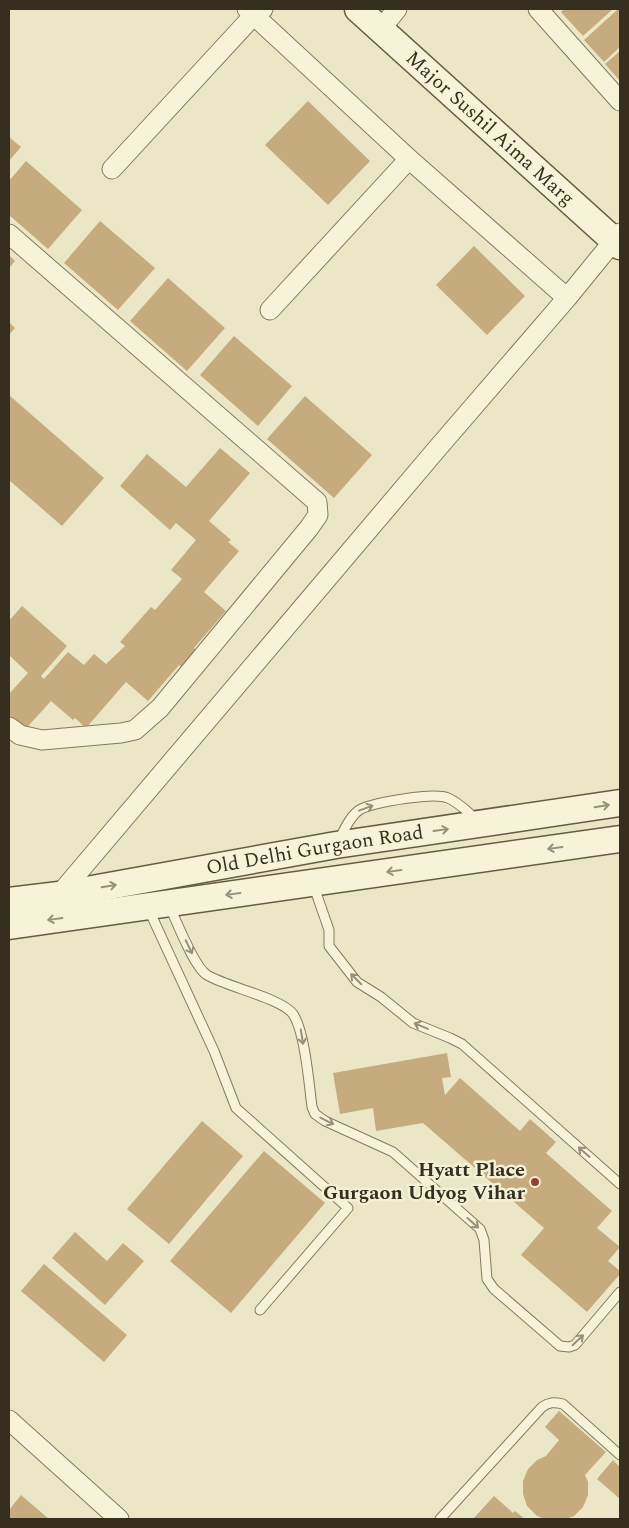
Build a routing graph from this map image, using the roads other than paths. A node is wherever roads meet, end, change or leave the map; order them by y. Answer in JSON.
{"nodes":[{"id":1,"x":358,"y":9,"type":"edge"},
{"id":2,"x":397,"y":9,"type":"edge"},
{"id":3,"x":538,"y":9,"type":"edge"},
{"id":4,"x":255,"y":11,"type":"edge"},
{"id":5,"x":380,"y":29,"type":"junction"},
{"id":6,"x":620,"y":101,"type":"edge"},
{"id":7,"x":409,"y":159,"type":"junction"},
{"id":8,"x":112,"y":169,"type":"dead end"},
{"id":9,"x":9,"y":234,"type":"edge"},
{"id":10,"x":618,"y":240,"type":"edge"},
{"id":11,"x":567,"y":298,"type":"junction"},
{"id":12,"x":270,"y":310,"type":"dead end"},
{"id":13,"x":12,"y":733,"type":"edge"},
{"id":14,"x":620,"y":803,"type":"edge"},
{"id":15,"x":483,"y":824,"type":"junction"},
{"id":16,"x":620,"y":839,"type":"edge"},
{"id":17,"x":336,"y":844,"type":"junction"},
{"id":18,"x":312,"y":882,"type":"junction"},
{"id":19,"x":60,"y":894,"type":"junction"},
{"id":20,"x":9,"y":901,"type":"edge"},
{"id":21,"x":157,"y":904,"type":"junction"},
{"id":22,"x":9,"y":926,"type":"edge"},
{"id":23,"x":620,"y":1184,"type":"edge"},
{"id":24,"x":620,"y":1292,"type":"edge"},
{"id":25,"x":260,"y":1310,"type":"dead end"},
{"id":26,"x":9,"y":1420,"type":"edge"},
{"id":27,"x":620,"y":1455,"type":"edge"},
{"id":28,"x":119,"y":1519,"type":"edge"},
{"id":29,"x":440,"y":1519,"type":"edge"}],
"edges":[{"from":1,"to":5,"type":"main road","name":"Major Sushil Aima Marg"},
{"from":2,"to":5,"type":"street"},
{"from":3,"to":6,"type":"street"},
{"from":4,"to":7,"type":"street"},
{"from":4,"to":8,"type":"street"},
{"from":5,"to":10,"type":"main road","name":"Major Sushil Aima Marg"},
{"from":7,"to":11,"type":"street"},
{"from":7,"to":12,"type":"street"},
{"from":9,"to":13,"type":"street"},
{"from":10,"to":11,"type":"street"},
{"from":11,"to":19,"type":"street"},
{"from":15,"to":14,"type":"main road","name":"Old Delhi Gurgaon Road","one_way":true},
{"from":17,"to":15,"type":"main road","name":"Old Delhi Gurgaon Road","one_way":true},
{"from":17,"to":15,"type":"lane","one_way":true},
{"from":16,"to":18,"type":"main road","name":"Old Delhi Gurgaon Road","one_way":true},
{"from":19,"to":17,"type":"main road","name":"Old Delhi Gurgaon Road","one_way":true},
{"from":18,"to":21,"type":"main road","name":"Old Delhi Gurgaon Road","one_way":true},
{"from":23,"to":18,"type":"lane","one_way":true},
{"from":19,"to":20,"type":"main road","name":"Old Delhi Gurgaon Road"},
{"from":21,"to":22,"type":"main road","name":"Old Delhi Gurgaon Road","one_way":true},
{"from":21,"to":24,"type":"lane","one_way":true},
{"from":21,"to":25,"type":"lane"},
{"from":26,"to":28,"type":"street"},
{"from":27,"to":29,"type":"lane"}]}
